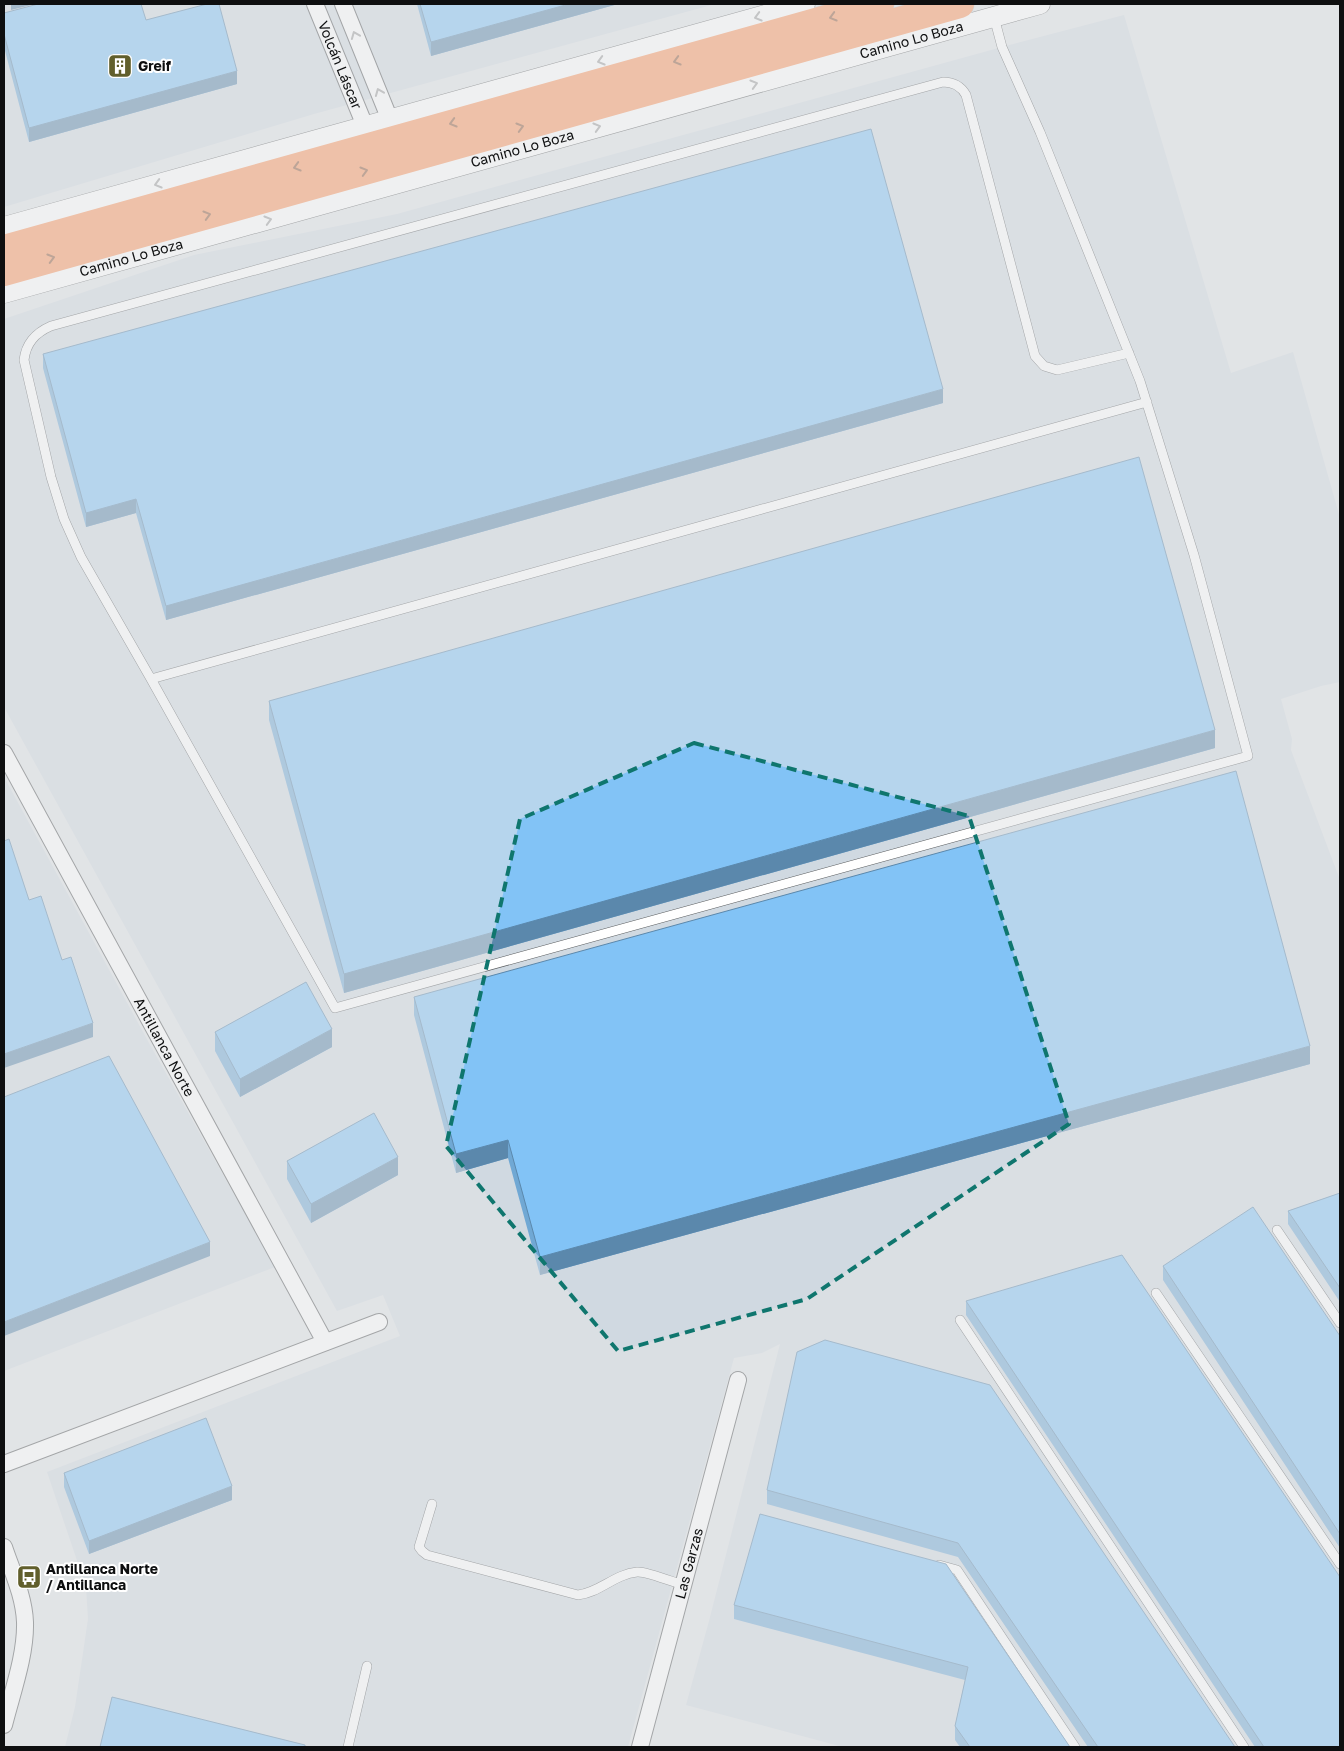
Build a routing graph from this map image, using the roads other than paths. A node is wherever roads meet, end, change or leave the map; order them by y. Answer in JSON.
{"nodes":[{"id":1,"x":315,"y":4,"type":"edge"},
{"id":2,"x":343,"y":4,"type":"edge"},
{"id":3,"x":805,"y":4,"type":"edge"},
{"id":4,"x":880,"y":4,"type":"edge"},
{"id":5,"x":960,"y":4,"type":"edge"},
{"id":6,"x":1040,"y":4,"type":"edge"},
{"id":7,"x":994,"y":16,"type":"junction"},
{"id":8,"x":390,"y":120,"type":"junction"},
{"id":9,"x":365,"y":126,"type":"junction"},
{"id":10,"x":4,"y":227,"type":"edge"},
{"id":11,"x":4,"y":249,"type":"edge"},
{"id":12,"x":4,"y":272,"type":"edge"},
{"id":13,"x":4,"y":293,"type":"edge"},
{"id":14,"x":1129,"y":353,"type":"junction"},
{"id":15,"x":1147,"y":402,"type":"junction"},
{"id":16,"x":152,"y":679,"type":"junction"},
{"id":17,"x":4,"y":753,"type":"edge"},
{"id":18,"x":1277,"y":1230,"type":"dead end"},
{"id":19,"x":1156,"y":1293,"type":"dead end"},
{"id":20,"x":960,"y":1320,"type":"dead end"},
{"id":21,"x":379,"y":1322,"type":"dead end"},
{"id":22,"x":1340,"y":1322,"type":"edge"},
{"id":23,"x":325,"y":1342,"type":"junction"},
{"id":24,"x":738,"y":1380,"type":"dead end"},
{"id":25,"x":4,"y":1464,"type":"edge"},
{"id":26,"x":432,"y":1504,"type":"dead end"},
{"id":27,"x":4,"y":1547,"type":"edge"},
{"id":28,"x":929,"y":1562,"type":"edge"},
{"id":29,"x":1340,"y":1564,"type":"edge"},
{"id":30,"x":683,"y":1585,"type":"junction"},
{"id":31,"x":368,"y":1666,"type":"dead end"},
{"id":32,"x":4,"y":1724,"type":"edge"},
{"id":33,"x":348,"y":1747,"type":"edge"},
{"id":34,"x":640,"y":1747,"type":"edge"},
{"id":35,"x":1075,"y":1747,"type":"edge"},
{"id":36,"x":1244,"y":1747,"type":"edge"}],
"edges":[{"from":1,"to":9,"type":"street","name":"Volcán Láscar"},
{"from":8,"to":2,"type":"street","name":"Volcán Láscar","one_way":true},
{"from":3,"to":8,"type":"street","one_way":true},
{"from":4,"to":11,"type":"highway","one_way":true},
{"from":12,"to":5,"type":"highway","one_way":true},
{"from":6,"to":7,"type":"street","name":"Camino Lo Boza"},
{"from":13,"to":7,"type":"street","name":"Camino Lo Boza","one_way":true},
{"from":7,"to":14,"type":"lane"},
{"from":8,"to":9,"type":"street"},
{"from":9,"to":10,"type":"street","one_way":true},
{"from":14,"to":15,"type":"lane"},
{"from":14,"to":16,"type":"lane"},
{"from":15,"to":16,"type":"lane"},
{"from":15,"to":16,"type":"lane"},
{"from":17,"to":23,"type":"street","name":"Antillanca Norte"},
{"from":18,"to":22,"type":"lane"},
{"from":19,"to":29,"type":"lane"},
{"from":20,"to":36,"type":"lane"},
{"from":21,"to":23,"type":"street"},
{"from":23,"to":25,"type":"street"},
{"from":24,"to":30,"type":"street","name":"Las Garzas"},
{"from":26,"to":30,"type":"lane"},
{"from":27,"to":32,"type":"street"},
{"from":28,"to":35,"type":"lane"},
{"from":30,"to":34,"type":"street","name":"Las Garzas"},
{"from":31,"to":33,"type":"lane"}]}
